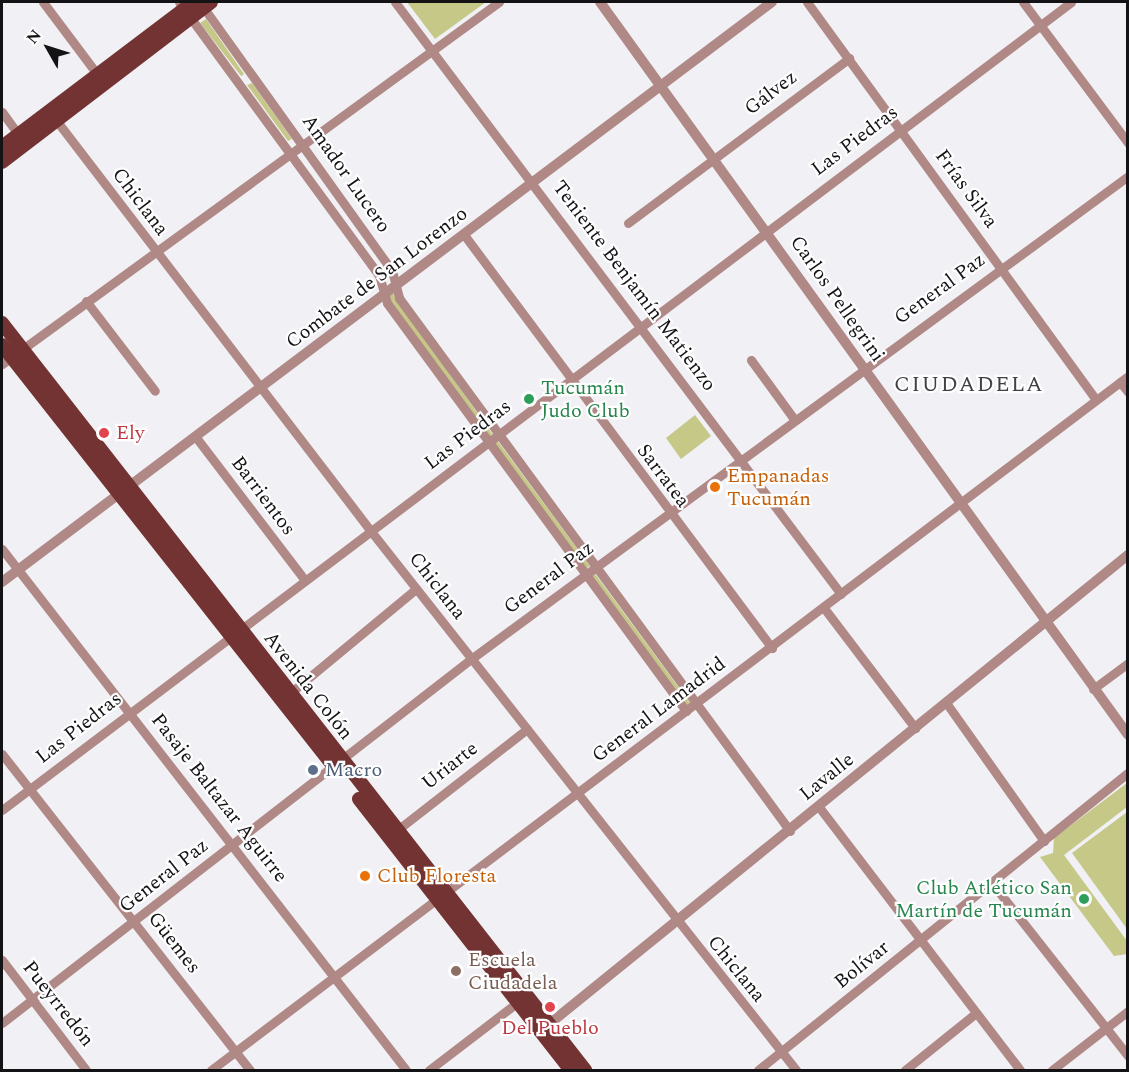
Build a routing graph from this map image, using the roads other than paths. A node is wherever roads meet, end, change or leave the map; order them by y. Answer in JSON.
{"nodes":[{"id":1,"x":43,"y":2,"type":"edge"},
{"id":2,"x":395,"y":2,"type":"edge"},
{"id":3,"x":499,"y":2,"type":"edge"},
{"id":4,"x":600,"y":2,"type":"edge"},
{"id":5,"x":772,"y":2,"type":"edge"},
{"id":6,"x":807,"y":2,"type":"edge"},
{"id":7,"x":1023,"y":2,"type":"edge"},
{"id":8,"x":1071,"y":2,"type":"edge"},
{"id":9,"x":194,"y":6,"type":"edge"},
{"id":10,"x":1040,"y":24,"type":"junction"},
{"id":11,"x":432,"y":50,"type":"junction"},
{"id":12,"x":849,"y":58,"type":"junction"},
{"id":13,"x":97,"y":75,"type":"junction"},
{"id":14,"x":253,"y":75,"type":"junction"},
{"id":15,"x":240,"y":84,"type":"junction"},
{"id":16,"x":662,"y":87,"type":"junction"},
{"id":17,"x":2,"y":112,"type":"edge"},
{"id":18,"x":56,"y":120,"type":"junction"},
{"id":19,"x":901,"y":129,"type":"junction"},
{"id":20,"x":18,"y":134,"type":"junction"},
{"id":21,"x":303,"y":143,"type":"junction"},
{"id":22,"x":1128,"y":143,"type":"edge"},
{"id":23,"x":2,"y":147,"type":"edge"},
{"id":24,"x":291,"y":151,"type":"junction"},
{"id":25,"x":714,"y":157,"type":"junction"},
{"id":26,"x":2,"y":162,"type":"edge"},
{"id":27,"x":1128,"y":176,"type":"edge"},
{"id":28,"x":534,"y":183,"type":"junction"},
{"id":29,"x":349,"y":209,"type":"junction"},
{"id":30,"x":338,"y":216,"type":"junction"},
{"id":31,"x":628,"y":223,"type":"dead end"},
{"id":32,"x":766,"y":230,"type":"junction"},
{"id":33,"x":465,"y":236,"type":"junction"},
{"id":34,"x":154,"y":250,"type":"junction"},
{"id":35,"x":1000,"y":267,"type":"junction"},
{"id":36,"x":395,"y":287,"type":"junction"},
{"id":37,"x":383,"y":296,"type":"junction"},
{"id":38,"x":86,"y":301,"type":"junction"},
{"id":39,"x":2,"y":323,"type":"edge"},
{"id":40,"x":640,"y":324,"type":"junction"},
{"id":41,"x":2,"y":345,"type":"edge"},
{"id":42,"x":11,"y":357,"type":"edge"},
{"id":43,"x":751,"y":360,"type":"dead end"},
{"id":44,"x":864,"y":367,"type":"junction"},
{"id":45,"x":1124,"y":379,"type":"edge"},
{"id":46,"x":570,"y":380,"type":"junction"},
{"id":47,"x":261,"y":386,"type":"junction"},
{"id":48,"x":155,"y":391,"type":"dead end"},
{"id":49,"x":1128,"y":392,"type":"edge"},
{"id":50,"x":1095,"y":399,"type":"junction"},
{"id":51,"x":794,"y":419,"type":"junction"},
{"id":52,"x":195,"y":436,"type":"junction"},
{"id":53,"x":498,"y":436,"type":"junction"},
{"id":54,"x":488,"y":443,"type":"junction"},
{"id":55,"x":742,"y":458,"type":"junction"},
{"id":56,"x":123,"y":490,"type":"junction"},
{"id":57,"x":959,"y":500,"type":"junction"},
{"id":58,"x":668,"y":514,"type":"junction"},
{"id":59,"x":370,"y":530,"type":"junction"},
{"id":60,"x":2,"y":549,"type":"edge"},
{"id":61,"x":1128,"y":555,"type":"edge"},
{"id":62,"x":594,"y":567,"type":"junction"},
{"id":63,"x":18,"y":570,"type":"junction"},
{"id":64,"x":583,"y":575,"type":"junction"},
{"id":65,"x":303,"y":578,"type":"junction"},
{"id":66,"x":2,"y":582,"type":"edge"},
{"id":67,"x":416,"y":590,"type":"junction"},
{"id":68,"x":841,"y":594,"type":"junction"},
{"id":69,"x":824,"y":608,"type":"junction"},
{"id":70,"x":1044,"y":620,"type":"junction"},
{"id":71,"x":235,"y":632,"type":"junction"},
{"id":72,"x":772,"y":648,"type":"junction"},
{"id":73,"x":471,"y":659,"type":"junction"},
{"id":74,"x":1128,"y":663,"type":"edge"},
{"id":75,"x":1093,"y":689,"type":"junction"},
{"id":76,"x":289,"y":694,"type":"junction"},
{"id":77,"x":947,"y":704,"type":"junction"},
{"id":78,"x":696,"y":705,"type":"junction"},
{"id":79,"x":128,"y":711,"type":"junction"},
{"id":80,"x":686,"y":711,"type":"junction"},
{"id":81,"x":915,"y":728,"type":"junction"},
{"id":82,"x":527,"y":729,"type":"junction"},
{"id":83,"x":1128,"y":735,"type":"edge"},
{"id":84,"x":2,"y":754,"type":"edge"},
{"id":85,"x":337,"y":764,"type":"junction"},
{"id":86,"x":1128,"y":773,"type":"edge"},
{"id":87,"x":29,"y":790,"type":"junction"},
{"id":88,"x":578,"y":793,"type":"junction"},
{"id":89,"x":819,"y":807,"type":"junction"},
{"id":90,"x":2,"y":810,"type":"edge"},
{"id":91,"x":396,"y":831,"type":"junction"},
{"id":92,"x":790,"y":831,"type":"junction"},
{"id":93,"x":1044,"y":841,"type":"junction"},
{"id":94,"x":232,"y":846,"type":"junction"},
{"id":95,"x":992,"y":883,"type":"junction"},
{"id":96,"x":442,"y":896,"type":"junction"},
{"id":97,"x":134,"y":922,"type":"junction"},
{"id":98,"x":676,"y":923,"type":"junction"},
{"id":99,"x":922,"y":940,"type":"junction"},
{"id":100,"x":2,"y":960,"type":"edge"},
{"id":101,"x":335,"y":976,"type":"junction"},
{"id":102,"x":32,"y":1000,"type":"junction"},
{"id":103,"x":518,"y":1002,"type":"junction"},
{"id":104,"x":1128,"y":1011,"type":"edge"},
{"id":105,"x":976,"y":1013,"type":"junction"},
{"id":106,"x":2,"y":1023,"type":"edge"},
{"id":107,"x":548,"y":1025,"type":"junction"},
{"id":108,"x":1105,"y":1029,"type":"junction"},
{"id":109,"x":236,"y":1052,"type":"junction"},
{"id":110,"x":782,"y":1053,"type":"junction"},
{"id":111,"x":1128,"y":1056,"type":"edge"},
{"id":112,"x":86,"y":1071,"type":"edge"},
{"id":113,"x":211,"y":1071,"type":"edge"},
{"id":114,"x":250,"y":1071,"type":"edge"},
{"id":115,"x":406,"y":1071,"type":"edge"},
{"id":116,"x":429,"y":1071,"type":"edge"},
{"id":117,"x":570,"y":1071,"type":"edge"},
{"id":118,"x":585,"y":1071,"type":"edge"},
{"id":119,"x":758,"y":1071,"type":"edge"},
{"id":120,"x":796,"y":1071,"type":"edge"},
{"id":121,"x":905,"y":1071,"type":"edge"},
{"id":122,"x":1020,"y":1071,"type":"edge"},
{"id":123,"x":1052,"y":1071,"type":"edge"}],
"edges":[{"from":1,"to":13,"type":"street"},
{"from":2,"to":11,"type":"street","name":"Teniente Benjamín Matienzo"},
{"from":3,"to":11,"type":"street"},
{"from":4,"to":16,"type":"street","name":"Carlos Pellegrini"},
{"from":5,"to":16,"type":"street","name":"Combate de San Lorenzo"},
{"from":6,"to":12,"type":"street","name":"Frías Silva"},
{"from":7,"to":10,"type":"street"},
{"from":8,"to":10,"type":"street","name":"Las Piedras"},
{"from":9,"to":13,"type":"main road"},
{"from":9,"to":14,"type":"street","name":"Amador Lucero"},
{"from":9,"to":15,"type":"street","name":"Amador Lucero"},
{"from":9,"to":18,"type":"main road"},
{"from":10,"to":19,"type":"street","name":"Las Piedras"},
{"from":10,"to":22,"type":"street"},
{"from":11,"to":21,"type":"street"},
{"from":11,"to":28,"type":"street","name":"Teniente Benjamín Matienzo"},
{"from":12,"to":19,"type":"street","name":"Frías Silva"},
{"from":12,"to":25,"type":"street","name":"Gálvez"},
{"from":13,"to":20,"type":"main road"},
{"from":14,"to":15,"type":"street"},
{"from":14,"to":21,"type":"street","name":"Amador Lucero"},
{"from":15,"to":24,"type":"street","name":"Amador Lucero"},
{"from":16,"to":25,"type":"street","name":"Carlos Pellegrini"},
{"from":16,"to":28,"type":"street","name":"Combate de San Lorenzo"},
{"from":17,"to":20,"type":"street"},
{"from":18,"to":26,"type":"main road"},
{"from":18,"to":34,"type":"street","name":"Chiclana"},
{"from":19,"to":32,"type":"street","name":"Las Piedras"},
{"from":19,"to":35,"type":"street","name":"Frías Silva"},
{"from":20,"to":23,"type":"main road"},
{"from":21,"to":24,"type":"street"},
{"from":21,"to":29,"type":"street","name":"Amador Lucero"},
{"from":24,"to":30,"type":"street","name":"Amador Lucero"},
{"from":24,"to":34,"type":"street"},
{"from":25,"to":31,"type":"street","name":"Gálvez"},
{"from":25,"to":32,"type":"street","name":"Carlos Pellegrini"},
{"from":27,"to":35,"type":"street","name":"General Paz"},
{"from":28,"to":33,"type":"street","name":"Combate de San Lorenzo"},
{"from":28,"to":40,"type":"street","name":"Teniente Benjamín Matienzo"},
{"from":29,"to":30,"type":"street"},
{"from":29,"to":36,"type":"street","name":"Amador Lucero"},
{"from":30,"to":37,"type":"street","name":"Amador Lucero"},
{"from":32,"to":40,"type":"street","name":"Las Piedras"},
{"from":32,"to":44,"type":"street","name":"Carlos Pellegrini"},
{"from":33,"to":36,"type":"street","name":"Combate de San Lorenzo"},
{"from":33,"to":46,"type":"street","name":"Sarratea"},
{"from":34,"to":38,"type":"street"},
{"from":34,"to":47,"type":"street","name":"Chiclana"},
{"from":35,"to":44,"type":"street","name":"General Paz"},
{"from":35,"to":50,"type":"street","name":"Frías Silva"},
{"from":36,"to":37,"type":"street","name":"Combate de San Lorenzo"},
{"from":36,"to":53,"type":"street","name":"Amador Lucero"},
{"from":37,"to":47,"type":"street","name":"Combate de San Lorenzo"},
{"from":37,"to":54,"type":"street","name":"Amador Lucero"},
{"from":38,"to":42,"type":"street"},
{"from":38,"to":48,"type":"street"},
{"from":39,"to":42,"type":"main road","name":"Avenida Colón"},
{"from":40,"to":46,"type":"street","name":"Las Piedras"},
{"from":40,"to":55,"type":"street","name":"Teniente Benjamín Matienzo"},
{"from":41,"to":42,"type":"main road","name":"Avenida Colón"},
{"from":42,"to":56,"type":"main road","name":"Avenida Colón"},
{"from":43,"to":51,"type":"street"},
{"from":44,"to":51,"type":"street","name":"General Paz"},
{"from":44,"to":57,"type":"street","name":"Carlos Pellegrini"},
{"from":45,"to":49,"type":"street"},
{"from":45,"to":50,"type":"street","name":"General Lamadrid"},
{"from":46,"to":53,"type":"street","name":"Las Piedras"},
{"from":46,"to":58,"type":"street","name":"Sarratea"},
{"from":47,"to":52,"type":"street","name":"Combate de San Lorenzo"},
{"from":47,"to":59,"type":"street","name":"Chiclana"},
{"from":50,"to":57,"type":"street","name":"General Lamadrid"},
{"from":51,"to":55,"type":"street","name":"General Paz"},
{"from":52,"to":56,"type":"street","name":"Combate de San Lorenzo"},
{"from":52,"to":65,"type":"street","name":"Barrientos"},
{"from":53,"to":54,"type":"street","name":"Las Piedras"},
{"from":53,"to":62,"type":"street","name":"Amador Lucero"},
{"from":54,"to":59,"type":"street","name":"Las Piedras"},
{"from":54,"to":64,"type":"street","name":"Amador Lucero"},
{"from":55,"to":58,"type":"street","name":"General Paz"},
{"from":55,"to":68,"type":"street","name":"Teniente Benjamín Matienzo"},
{"from":56,"to":63,"type":"street","name":"Combate de San Lorenzo"},
{"from":56,"to":71,"type":"main road","name":"Avenida Colón"},
{"from":57,"to":68,"type":"street","name":"General Lamadrid"},
{"from":57,"to":70,"type":"street","name":"Carlos Pellegrini"},
{"from":58,"to":62,"type":"street","name":"General Paz"},
{"from":58,"to":72,"type":"street","name":"Sarratea"},
{"from":59,"to":65,"type":"street","name":"Las Piedras"},
{"from":59,"to":67,"type":"street","name":"Chiclana"},
{"from":60,"to":63,"type":"street","name":"Pasaje Baltazar Aguirre"},
{"from":61,"to":70,"type":"street","name":"Lavalle"},
{"from":62,"to":64,"type":"street","name":"General Paz"},
{"from":62,"to":78,"type":"street","name":"Amador Lucero"},
{"from":63,"to":66,"type":"street","name":"Combate de San Lorenzo"},
{"from":63,"to":79,"type":"street","name":"Pasaje Baltazar Aguirre"},
{"from":64,"to":73,"type":"street","name":"General Paz"},
{"from":64,"to":80,"type":"street","name":"Amador Lucero"},
{"from":65,"to":71,"type":"street","name":"Las Piedras"},
{"from":67,"to":73,"type":"street","name":"Chiclana"},
{"from":67,"to":76,"type":"street"},
{"from":68,"to":69,"type":"street","name":"General Lamadrid"},
{"from":69,"to":72,"type":"street","name":"General Lamadrid"},
{"from":69,"to":81,"type":"street"},
{"from":70,"to":75,"type":"street","name":"Carlos Pellegrini"},
{"from":70,"to":77,"type":"street","name":"Lavalle"},
{"from":71,"to":76,"type":"main road","name":"Avenida Colón"},
{"from":71,"to":79,"type":"street","name":"Las Piedras"},
{"from":71,"to":85,"type":"main road","name":"Avenida Colón"},
{"from":72,"to":78,"type":"street","name":"General Lamadrid"},
{"from":73,"to":82,"type":"street","name":"Chiclana"},
{"from":73,"to":85,"type":"street","name":"General Paz"},
{"from":74,"to":75,"type":"street"},
{"from":75,"to":83,"type":"street","name":"Carlos Pellegrini"},
{"from":76,"to":85,"type":"main road","name":"Avenida Colón"},
{"from":77,"to":81,"type":"street","name":"Lavalle"},
{"from":77,"to":93,"type":"street"},
{"from":78,"to":80,"type":"street","name":"General Lamadrid"},
{"from":78,"to":92,"type":"street","name":"Amador Lucero"},
{"from":79,"to":87,"type":"street","name":"Las Piedras"},
{"from":79,"to":94,"type":"street","name":"Pasaje Baltazar Aguirre"},
{"from":80,"to":88,"type":"street","name":"General Lamadrid"},
{"from":81,"to":89,"type":"street","name":"Lavalle"},
{"from":82,"to":88,"type":"street","name":"Chiclana"},
{"from":82,"to":91,"type":"street","name":"Uriarte"},
{"from":84,"to":87,"type":"street","name":"Güemes"},
{"from":85,"to":91,"type":"main road","name":"Avenida Colón"},
{"from":85,"to":94,"type":"street","name":"General Paz"},
{"from":85,"to":96,"type":"main road","name":"Avenida Colón"},
{"from":86,"to":93,"type":"street","name":"Bolívar"},
{"from":87,"to":90,"type":"street","name":"Las Piedras"},
{"from":87,"to":97,"type":"street","name":"Güemes"},
{"from":88,"to":96,"type":"street","name":"General Lamadrid"},
{"from":88,"to":98,"type":"street","name":"Chiclana"},
{"from":89,"to":92,"type":"street","name":"Lavalle"},
{"from":89,"to":99,"type":"street"},
{"from":91,"to":96,"type":"main road","name":"Avenida Colón"},
{"from":92,"to":98,"type":"street","name":"Lavalle"},
{"from":93,"to":95,"type":"street","name":"Bolívar"},
{"from":94,"to":97,"type":"street","name":"General Paz"},
{"from":94,"to":101,"type":"street","name":"Pasaje Baltazar Aguirre"},
{"from":95,"to":99,"type":"street","name":"Bolívar"},
{"from":95,"to":108,"type":"street"},
{"from":96,"to":101,"type":"street","name":"General Lamadrid"},
{"from":96,"to":103,"type":"main road","name":"Avenida Colón"},
{"from":96,"to":107,"type":"main road","name":"Avenida Colón"},
{"from":97,"to":102,"type":"street","name":"General Paz"},
{"from":97,"to":109,"type":"street","name":"Güemes"},
{"from":98,"to":107,"type":"street","name":"Lavalle"},
{"from":98,"to":110,"type":"street","name":"Chiclana"},
{"from":99,"to":105,"type":"street"},
{"from":99,"to":110,"type":"street","name":"Bolívar"},
{"from":100,"to":102,"type":"street","name":"Pueyrredón"},
{"from":101,"to":109,"type":"street","name":"General Lamadrid"},
{"from":101,"to":115,"type":"street","name":"Pasaje Baltazar Aguirre"},
{"from":102,"to":106,"type":"street","name":"General Paz"},
{"from":102,"to":112,"type":"street","name":"Pueyrredón"},
{"from":103,"to":116,"type":"street"},
{"from":103,"to":117,"type":"main road","name":"Avenida Colón"},
{"from":104,"to":108,"type":"street"},
{"from":105,"to":121,"type":"street"},
{"from":105,"to":122,"type":"street"},
{"from":107,"to":118,"type":"main road","name":"Avenida Colón"},
{"from":108,"to":111,"type":"street"},
{"from":108,"to":123,"type":"street"},
{"from":109,"to":113,"type":"street","name":"General Lamadrid"},
{"from":109,"to":114,"type":"street","name":"Güemes"},
{"from":110,"to":119,"type":"street","name":"Bolívar"},
{"from":110,"to":120,"type":"street","name":"Chiclana"}]}
